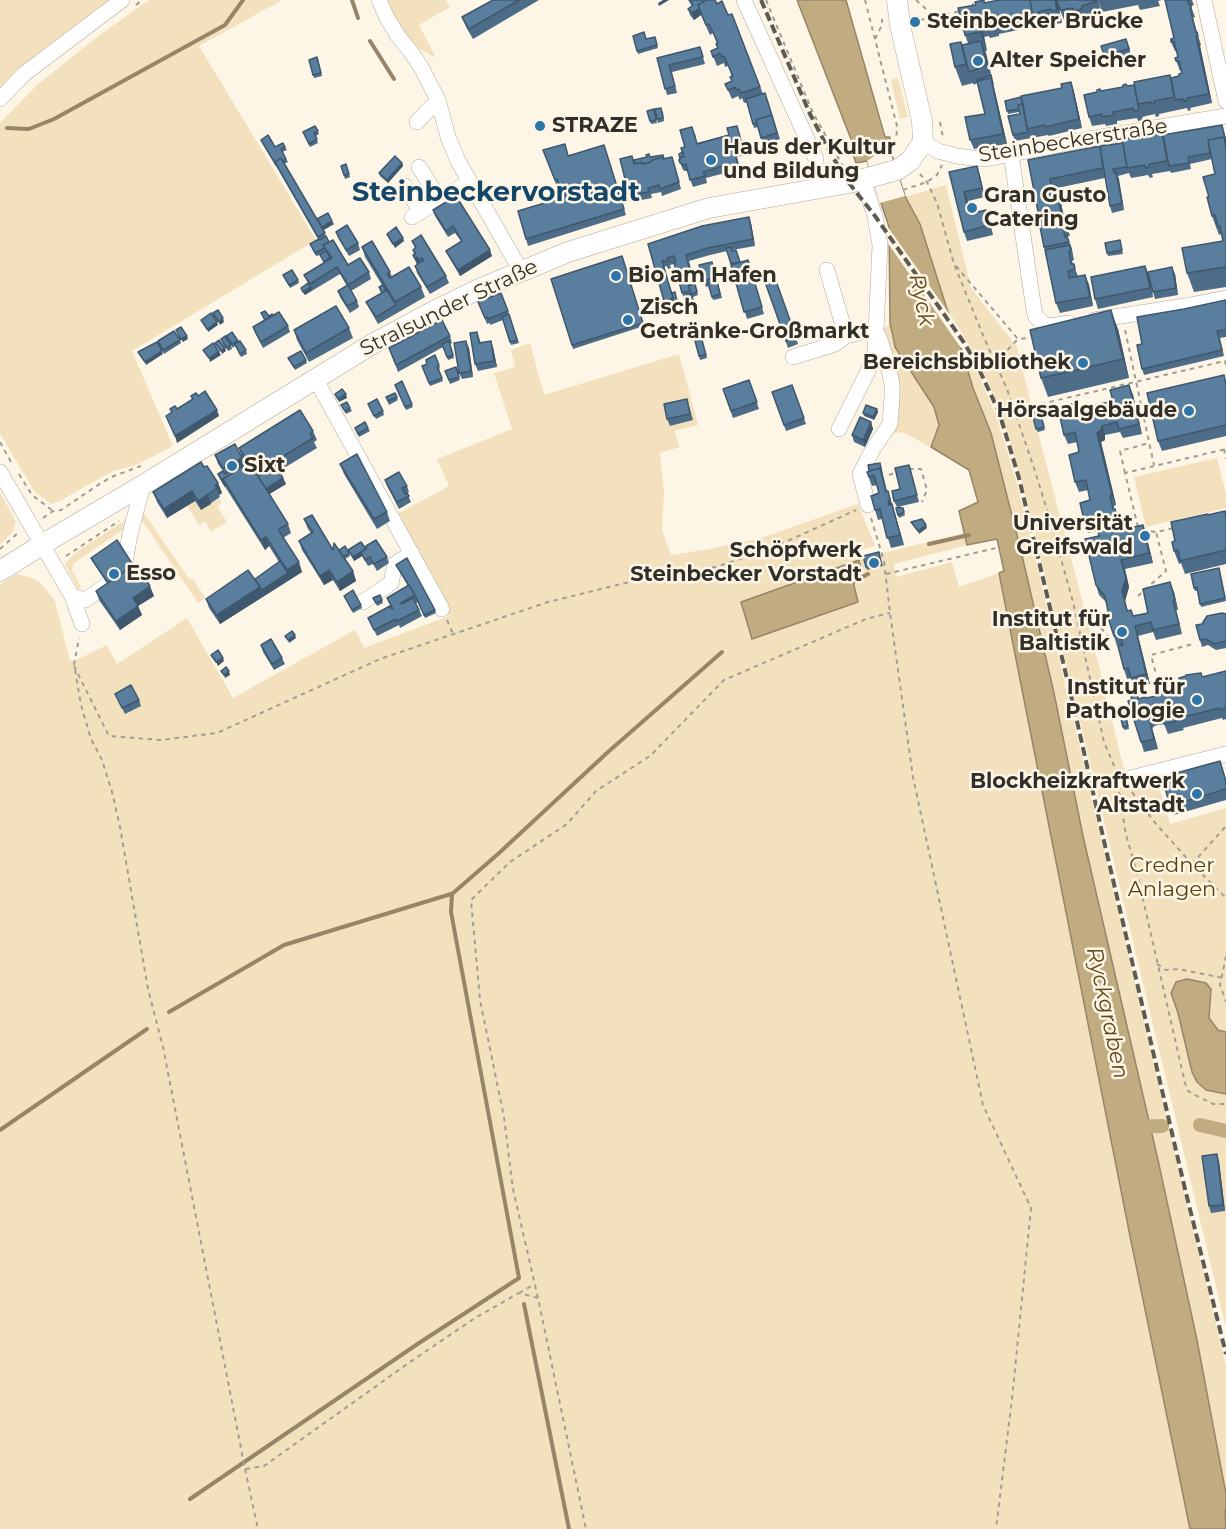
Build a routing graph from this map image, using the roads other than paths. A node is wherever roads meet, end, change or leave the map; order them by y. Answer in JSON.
{"nodes":[{"id":1,"x":122,"y":0,"type":"edge"},
{"id":2,"x":379,"y":0,"type":"edge"},
{"id":3,"x":744,"y":0,"type":"edge"},
{"id":4,"x":883,"y":0,"type":"edge"},
{"id":5,"x":897,"y":0,"type":"edge"},
{"id":6,"x":1204,"y":0,"type":"edge"},
{"id":7,"x":900,"y":25,"type":"junction"},
{"id":8,"x":0,"y":99,"type":"edge"},
{"id":9,"x":438,"y":100,"type":"junction"},
{"id":10,"x":1226,"y":101,"type":"edge"},
{"id":11,"x":1226,"y":116,"type":"edge"},
{"id":12,"x":417,"y":122,"type":"dead end"},
{"id":13,"x":923,"y":142,"type":"junction"},
{"id":14,"x":1011,"y":154,"type":"junction"},
{"id":15,"x":816,"y":159,"type":"dead end"},
{"id":16,"x":419,"y":167,"type":"dead end"},
{"id":17,"x":867,"y":179,"type":"junction"},
{"id":18,"x":469,"y":182,"type":"junction"},
{"id":19,"x":405,"y":186,"type":"dead end"},
{"id":20,"x":440,"y":200,"type":"junction"},
{"id":21,"x":827,"y":270,"type":"dead end"},
{"id":22,"x":520,"y":271,"type":"junction"},
{"id":23,"x":1226,"y":298,"type":"edge"},
{"id":24,"x":876,"y":328,"type":"junction"},
{"id":25,"x":846,"y":336,"type":"junction"},
{"id":26,"x":793,"y":357,"type":"dead end"},
{"id":27,"x":315,"y":378,"type":"junction"},
{"id":28,"x":839,"y":429,"type":"dead end"},
{"id":29,"x":6,"y":466,"type":"edge"},
{"id":30,"x":143,"y":484,"type":"junction"},
{"id":31,"x":862,"y":507,"type":"road end"},
{"id":32,"x":43,"y":544,"type":"junction"},
{"id":33,"x":412,"y":553,"type":"junction"},
{"id":34,"x":0,"y":572,"type":"edge"},
{"id":35,"x":72,"y":596,"type":"junction"},
{"id":36,"x":363,"y":602,"type":"dead end"},
{"id":37,"x":442,"y":609,"type":"dead end"},
{"id":38,"x":82,"y":624,"type":"road end"},
{"id":39,"x":1226,"y":754,"type":"edge"},
{"id":40,"x":1120,"y":782,"type":"road end"}],
"edges":[{"from":1,"to":8,"type":"street"},
{"from":2,"to":9,"type":"street"},
{"from":3,"to":15,"type":"street"},
{"from":4,"to":7,"type":"main road"},
{"from":5,"to":7,"type":"main road"},
{"from":6,"to":10,"type":"street"},
{"from":7,"to":13,"type":"main road"},
{"from":9,"to":12,"type":"street"},
{"from":9,"to":18,"type":"street"},
{"from":11,"to":14,"type":"street","name":"Steinbeckerstraße"},
{"from":13,"to":14,"type":"street","name":"Steinbeckerstraße"},
{"from":13,"to":17,"type":"main road","name":"Stralsunder Straße"},
{"from":14,"to":23,"type":"street"},
{"from":16,"to":20,"type":"street"},
{"from":17,"to":22,"type":"main road","name":"Stralsunder Straße"},
{"from":17,"to":24,"type":"street"},
{"from":18,"to":20,"type":"street"},
{"from":18,"to":22,"type":"street"},
{"from":19,"to":20,"type":"street"},
{"from":21,"to":25,"type":"street"},
{"from":22,"to":27,"type":"main road","name":"Stralsunder Straße"},
{"from":24,"to":25,"type":"street"},
{"from":24,"to":28,"type":"street"},
{"from":24,"to":31,"type":"street"},
{"from":25,"to":26,"type":"street"},
{"from":27,"to":30,"type":"main road","name":"Stralsunder Straße"},
{"from":27,"to":33,"type":"street"},
{"from":29,"to":32,"type":"street"},
{"from":30,"to":32,"type":"main road","name":"Stralsunder Straße"},
{"from":30,"to":35,"type":"street"},
{"from":32,"to":34,"type":"main road","name":"Stralsunder Straße"},
{"from":32,"to":35,"type":"street"},
{"from":33,"to":36,"type":"street"},
{"from":33,"to":37,"type":"street"},
{"from":35,"to":38,"type":"street"},
{"from":39,"to":40,"type":"street"}]}
